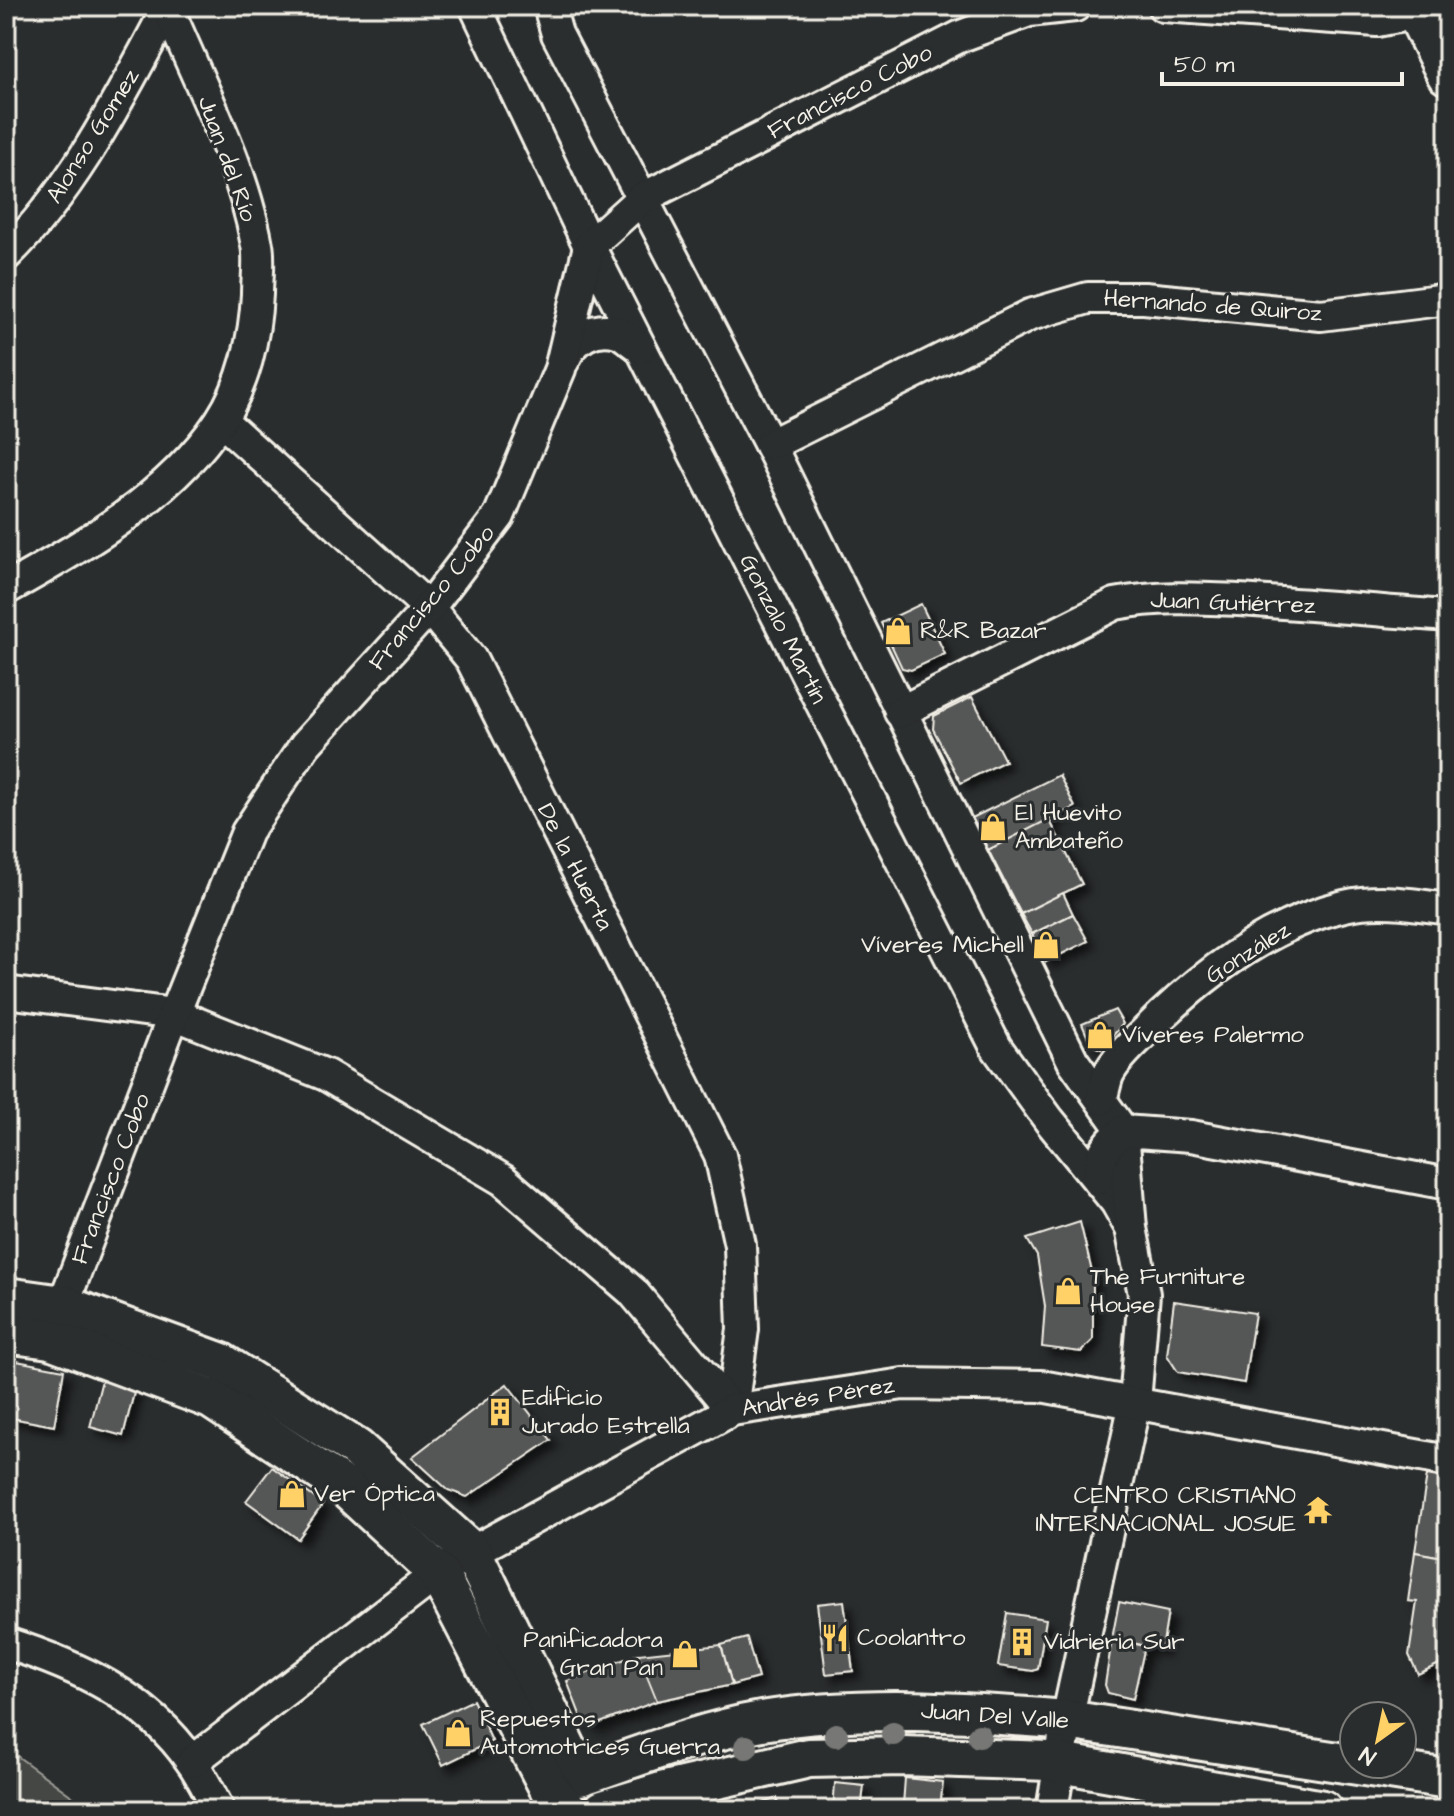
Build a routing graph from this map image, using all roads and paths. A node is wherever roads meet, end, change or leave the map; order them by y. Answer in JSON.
{"nodes":[{"id":1,"x":475,"y":6,"type":"edge"},
{"id":2,"x":549,"y":6,"type":"edge"},
{"id":3,"x":1075,"y":6,"type":"edge"},
{"id":4,"x":1163,"y":6,"type":"edge"},
{"id":5,"x":167,"y":7,"type":"edge"},
{"id":6,"x":1422,"y":8,"type":"edge"},
{"id":7,"x":1448,"y":73,"type":"edge"},
{"id":8,"x":641,"y":199,"type":"junction"},
{"id":9,"x":589,"y":246,"type":"junction"},
{"id":10,"x":6,"y":255,"type":"edge"},
{"id":11,"x":1448,"y":299,"type":"edge"},
{"id":12,"x":640,"y":347,"type":"junction"},
{"id":13,"x":560,"y":369,"type":"junction"},
{"id":14,"x":221,"y":420,"type":"junction"},
{"id":15,"x":770,"y":445,"type":"junction"},
{"id":16,"x":6,"y":589,"type":"edge"},
{"id":17,"x":429,"y":608,"type":"junction"},
{"id":18,"x":1448,"y":616,"type":"edge"},
{"id":19,"x":900,"y":712,"type":"junction"},
{"id":20,"x":1448,"y":909,"type":"edge"},
{"id":21,"x":6,"y":992,"type":"edge"},
{"id":22,"x":174,"y":1014,"type":"junction"},
{"id":23,"x":1101,"y":1099,"type":"junction"},
{"id":24,"x":1123,"y":1131,"type":"junction"},
{"id":25,"x":1098,"y":1179,"type":"junction"},
{"id":26,"x":1448,"y":1184,"type":"edge"},
{"id":27,"x":1131,"y":1228,"type":"junction"},
{"id":28,"x":6,"y":1297,"type":"edge"},
{"id":29,"x":56,"y":1322,"type":"junction"},
{"id":30,"x":6,"y":1333,"type":"edge"},
{"id":31,"x":1135,"y":1402,"type":"junction"},
{"id":32,"x":732,"y":1410,"type":"junction"},
{"id":33,"x":1448,"y":1461,"type":"edge"},
{"id":34,"x":472,"y":1552,"type":"junction"},
{"id":35,"x":438,"y":1573,"type":"junction"},
{"id":36,"x":6,"y":1643,"type":"edge"},
{"id":37,"x":1067,"y":1720,"type":"junction"},
{"id":38,"x":192,"y":1762,"type":"junction"},
{"id":39,"x":1061,"y":1764,"type":"junction"},
{"id":40,"x":1448,"y":1779,"type":"edge"},
{"id":41,"x":568,"y":1796,"type":"edge"},
{"id":42,"x":219,"y":1810,"type":"edge"},
{"id":43,"x":603,"y":1810,"type":"edge"},
{"id":44,"x":1052,"y":1810,"type":"edge"},
{"id":45,"x":1323,"y":1810,"type":"edge"}],
"edges":[{"from":1,"to":9,"type":"street","name":"Gonzalo Martín"},
{"from":2,"to":8,"type":"street","name":"Gonzalo Martín"},
{"from":3,"to":8,"type":"street","name":"Francisco Cobo"},
{"from":4,"to":6,"type":"street"},
{"from":5,"to":10,"type":"street","name":"Alonso Gomez"},
{"from":5,"to":14,"type":"street","name":"Juan del Río"},
{"from":6,"to":7,"type":"main road"},
{"from":8,"to":9,"type":"street","name":"Francisco Cobo"},
{"from":8,"to":15,"type":"street","name":"Gonzalo Martín"},
{"from":9,"to":12,"type":"street","name":"Gonzalo Martín"},
{"from":9,"to":13,"type":"street","name":"Francisco Cobo"},
{"from":11,"to":15,"type":"street","name":"Hernando de Quiroz"},
{"from":12,"to":13,"type":"street"},
{"from":12,"to":25,"type":"street","name":"Gonzalo Martín"},
{"from":13,"to":17,"type":"street","name":"Francisco Cobo"},
{"from":14,"to":16,"type":"street","name":"Juan del Río"},
{"from":14,"to":17,"type":"street","name":"De la Huerta"},
{"from":15,"to":19,"type":"street","name":"Gonzalo Martín"},
{"from":17,"to":22,"type":"street","name":"Francisco Cobo"},
{"from":17,"to":32,"type":"street","name":"De la Huerta"},
{"from":18,"to":19,"type":"street","name":"Juan Gutiérrez"},
{"from":19,"to":23,"type":"street","name":"Gonzalo Martín"},
{"from":20,"to":23,"type":"street","name":"González"},
{"from":21,"to":22,"type":"street"},
{"from":22,"to":29,"type":"street","name":"Francisco Cobo"},
{"from":22,"to":32,"type":"street"},
{"from":23,"to":24,"type":"street","name":"Gonzalo Martín"},
{"from":24,"to":25,"type":"street"},
{"from":24,"to":26,"type":"street"},
{"from":24,"to":27,"type":"street","name":"Gonzalo Martín"},
{"from":25,"to":27,"type":"street","name":"Gonzalo Martín"},
{"from":27,"to":31,"type":"street","name":"Gonzalo Martín"},
{"from":28,"to":29,"type":"street"},
{"from":29,"to":30,"type":"street"},
{"from":29,"to":34,"type":"street"},
{"from":29,"to":35,"type":"street"},
{"from":31,"to":32,"type":"street","name":"Andrés Pérez"},
{"from":31,"to":33,"type":"street","name":"Andrés Pérez"},
{"from":31,"to":37,"type":"street","name":"Gonzalo Martín"},
{"from":32,"to":34,"type":"street","name":"Andrés Pérez"},
{"from":34,"to":35,"type":"street","name":"Andrés Pérez"},
{"from":34,"to":41,"type":"street"},
{"from":35,"to":38,"type":"street","name":"Andrés Pérez"},
{"from":35,"to":41,"type":"street"},
{"from":36,"to":38,"type":"street"},
{"from":37,"to":39,"type":"street","name":"Gonzalo Martín"},
{"from":37,"to":40,"type":"street","name":"Juan Del Valle"},
{"from":37,"to":41,"type":"street","name":"Juan Del Valle"},
{"from":38,"to":42,"type":"street"},
{"from":39,"to":43,"type":"street","name":"Juan Del Valle"},
{"from":39,"to":44,"type":"street","name":"Gonzalo Martín"},
{"from":39,"to":45,"type":"street","name":"Juan Del Valle"}]}
